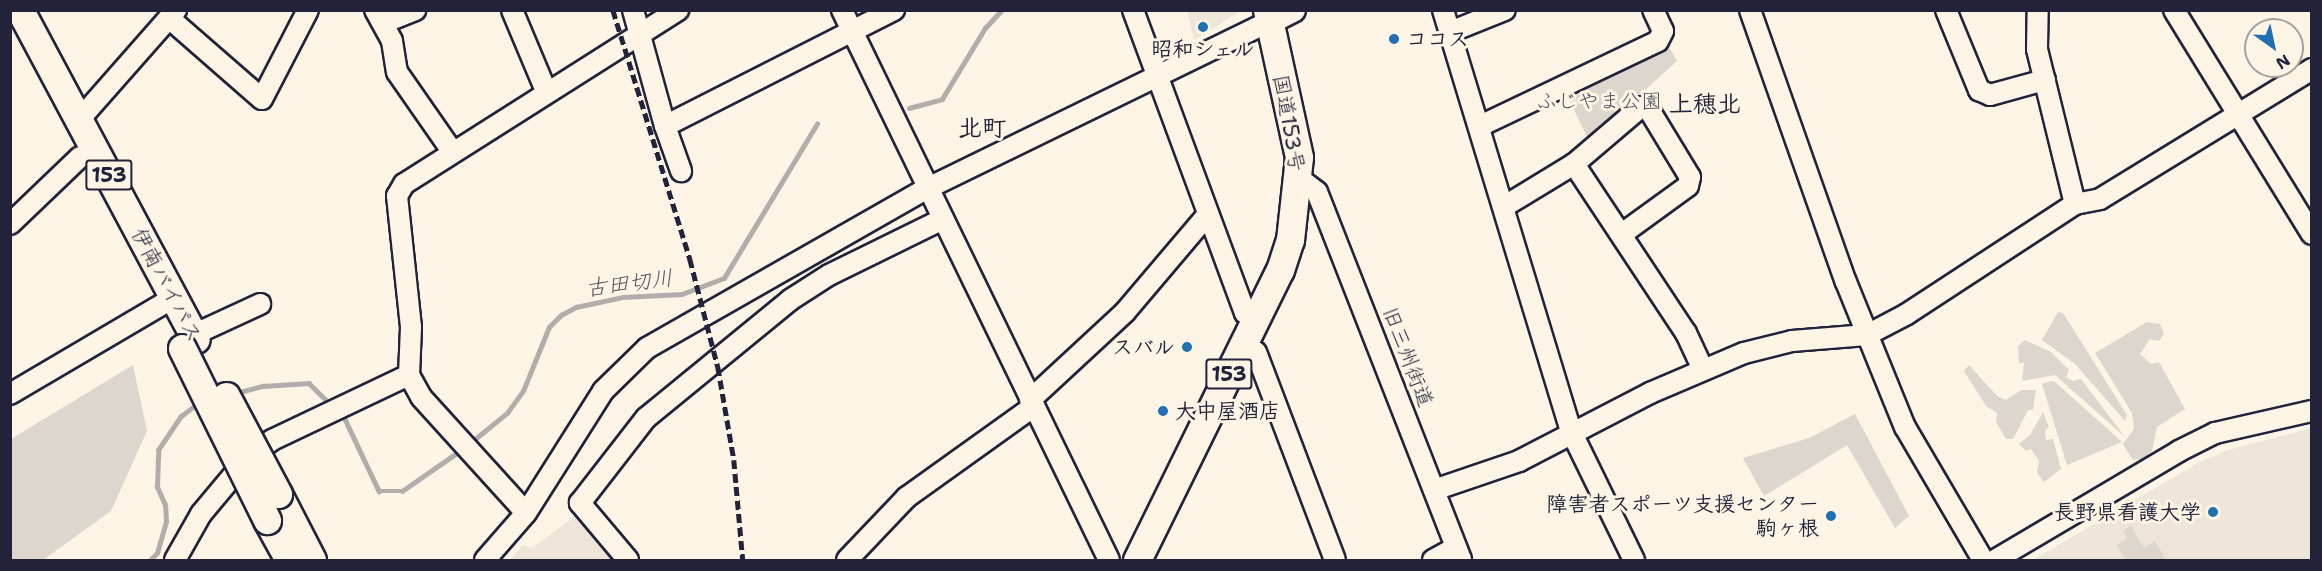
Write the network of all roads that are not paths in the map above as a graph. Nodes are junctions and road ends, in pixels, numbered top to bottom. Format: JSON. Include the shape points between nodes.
{"nodes":[{"id":1,"x":20,"y":10,"type":"edge"},
{"id":2,"x":308,"y":10,"type":"edge"},
{"id":3,"x":415,"y":10,"type":"edge"},
{"id":4,"x":512,"y":10,"type":"edge"},
{"id":5,"x":633,"y":10,"type":"edge"},
{"id":6,"x":678,"y":10,"type":"edge"},
{"id":7,"x":842,"y":10,"type":"edge"},
{"id":8,"x":894,"y":10,"type":"edge"},
{"id":9,"x":1134,"y":10,"type":"edge"},
{"id":10,"x":1443,"y":10,"type":"edge"},
{"id":11,"x":1505,"y":10,"type":"edge"},
{"id":12,"x":1653,"y":10,"type":"edge"},
{"id":13,"x":1750,"y":10,"type":"edge"},
{"id":14,"x":1946,"y":10,"type":"edge"},
{"id":15,"x":2038,"y":10,"type":"edge"},
{"id":16,"x":2174,"y":10,"type":"edge"},
{"id":17,"x":172,"y":14,"type":"edge"},
{"id":18,"x":1277,"y":14,"type":"edge"},
{"id":19,"x":379,"y":17,"type":"edge"},
{"id":20,"x":10,"y":32,"type":"edge"},
{"id":21,"x":853,"y":32,"type":"junction"},
{"id":22,"x":1450,"y":32,"type":"junction"},
{"id":23,"x":640,"y":34,"type":"junction"},
{"id":24,"x":2312,"y":69,"type":"edge"},
{"id":25,"x":1156,"y":78,"type":"junction"},
{"id":26,"x":2045,"y":80,"type":"junction"},
{"id":27,"x":546,"y":91,"type":"junction"},
{"id":28,"x":2240,"y":115,"type":"junction"},
{"id":29,"x":79,"y":120,"type":"junction"},
{"id":30,"x":665,"y":126,"type":"junction"},
{"id":31,"x":1480,"y":126,"type":"junction"},
{"id":32,"x":452,"y":151,"type":"junction"},
{"id":33,"x":80,"y":157,"type":"junction"},
{"id":34,"x":1574,"y":164,"type":"junction"},
{"id":35,"x":681,"y":171,"type":"dead end"},
{"id":36,"x":1300,"y":180,"type":"junction"},
{"id":37,"x":928,"y":188,"type":"junction"},
{"id":38,"x":2075,"y":204,"type":"junction"},
{"id":39,"x":1505,"y":206,"type":"junction"},
{"id":40,"x":1208,"y":214,"type":"junction"},
{"id":41,"x":943,"y":219,"type":"junction"},
{"id":42,"x":10,"y":224,"type":"edge"},
{"id":43,"x":1622,"y":234,"type":"junction"},
{"id":44,"x":2312,"y":234,"type":"edge"},
{"id":45,"x":168,"y":302,"type":"junction"},
{"id":46,"x":260,"y":304,"type":"dead end"},
{"id":47,"x":1256,"y":319,"type":"junction"},
{"id":48,"x":1867,"y":335,"type":"junction"},
{"id":49,"x":190,"y":341,"type":"junction"},
{"id":50,"x":1244,"y":346,"type":"junction"},
{"id":51,"x":1703,"y":369,"type":"junction"},
{"id":52,"x":408,"y":375,"type":"junction"},
{"id":53,"x":10,"y":394,"type":"edge"},
{"id":54,"x":1032,"y":403,"type":"junction"},
{"id":55,"x":2312,"y":411,"type":"edge"},
{"id":56,"x":1571,"y":431,"type":"junction"},
{"id":57,"x":1434,"y":490,"type":"junction"},
{"id":58,"x":526,"y":513,"type":"junction"},
{"id":59,"x":1458,"y":554,"type":"edge"},
{"id":60,"x":175,"y":561,"type":"edge"},
{"id":61,"x":289,"y":561,"type":"edge"},
{"id":62,"x":312,"y":561,"type":"edge"},
{"id":63,"x":484,"y":561,"type":"edge"},
{"id":64,"x":628,"y":561,"type":"edge"},
{"id":65,"x":847,"y":561,"type":"edge"},
{"id":66,"x":1109,"y":561,"type":"edge"},
{"id":67,"x":1137,"y":561,"type":"edge"},
{"id":68,"x":1335,"y":561,"type":"edge"},
{"id":69,"x":1433,"y":561,"type":"edge"},
{"id":70,"x":1634,"y":561,"type":"edge"},
{"id":71,"x":1983,"y":561,"type":"edge"},
{"id":72,"x":1995,"y":561,"type":"edge"}],
"edges":[{"from":1,"to":29,"type":"highway","name":"伊南バイパス","number":"153"},
{"from":2,"to":17,"type":"street","via":[[262,99]]},
{"from":3,"to":19,"type":"street"},
{"from":4,"to":27,"type":"street"},
{"from":5,"to":23,"type":"street"},
{"from":6,"to":23,"type":"street"},
{"from":7,"to":21,"type":"street"},
{"from":8,"to":21,"type":"street"},
{"from":9,"to":25,"type":"street"},
{"from":10,"to":22,"type":"street"},
{"from":11,"to":22,"type":"street"},
{"from":12,"to":31,"type":"street","via":[[1664,31],[1658,41]]},
{"from":13,"to":48,"type":"street"},
{"from":14,"to":26,"type":"street","via":[[1979,90],[1990,95]]},
{"from":15,"to":26,"type":"street","via":[[2037,49]]},
{"from":16,"to":28,"type":"street"},
{"from":17,"to":29,"type":"street"},
{"from":18,"to":25,"type":"street"},
{"from":18,"to":36,"type":"highway","name":"国道153号","number":"153"},
{"from":19,"to":32,"type":"street","via":[[392,41],[397,72]]},
{"from":20,"to":33,"type":"highway","name":"伊南バイパス","number":"153"},
{"from":21,"to":30,"type":"street"},
{"from":21,"to":37,"type":"street"},
{"from":22,"to":31,"type":"street"},
{"from":23,"to":27,"type":"street"},
{"from":23,"to":30,"type":"street"},
{"from":24,"to":28,"type":"street"},
{"from":25,"to":37,"type":"street"},
{"from":25,"to":40,"type":"street"},
{"from":26,"to":38,"type":"street"},
{"from":27,"to":32,"type":"street"},
{"from":28,"to":38,"type":"street","via":[[2100,200]]},
{"from":28,"to":44,"type":"street"},
{"from":29,"to":45,"type":"highway","name":"伊南バイパス","number":"153"},
{"from":30,"to":35,"type":"street"},
{"from":31,"to":39,"type":"street"},
{"from":32,"to":52,"type":"street","via":[[404,184],[397,196],[411,327]]},
{"from":33,"to":42,"type":"street"},
{"from":33,"to":45,"type":"highway","name":"伊南バイパス","number":"153"},
{"from":34,"to":39,"type":"street"},
{"from":34,"to":43,"type":"street"},
{"from":34,"to":43,"type":"street","via":[[1641,107],[1648,108],[1690,177],[1688,186]]},
{"from":36,"to":47,"type":"highway","name":"国道153号","number":"153","via":[[1290,240]]},
{"from":36,"to":57,"type":"street","name":"旧三州街道","via":[[1317,192]]},
{"from":37,"to":41,"type":"street"},
{"from":37,"to":58,"type":"street","via":[[647,348],[603,391]]},
{"from":38,"to":48,"type":"street","via":[[1907,314]]},
{"from":39,"to":56,"type":"street"},
{"from":40,"to":47,"type":"street","via":[[1245,313]]},
{"from":40,"to":54,"type":"street","via":[[1125,312]]},
{"from":41,"to":54,"type":"street"},
{"from":41,"to":64,"type":"street","via":[[829,275],[790,300],[646,418],[580,503]]},
{"from":43,"to":51,"type":"street","via":[[1686,333]]},
{"from":45,"to":49,"type":"highway","name":"伊南バイパス","number":"153"},
{"from":45,"to":53,"type":"street"},
{"from":46,"to":49,"type":"street"},
{"from":47,"to":50,"type":"highway","name":"国道153号","number":"153"},
{"from":48,"to":51,"type":"street","via":[[1792,340]]},
{"from":48,"to":71,"type":"street","via":[[1905,427]]},
{"from":49,"to":61,"type":"highway","name":"伊南バイパス","number":"153","bridge":true,"via":[[267,520]]},
{"from":49,"to":62,"type":"highway","name":"伊南バイパス","number":"153","bridge":true},
{"from":50,"to":67,"type":"highway","name":"国道153号","number":"153"},
{"from":50,"to":68,"type":"street","via":[[1256,352]]},
{"from":51,"to":56,"type":"street"},
{"from":52,"to":58,"type":"street","via":[[421,397]]},
{"from":52,"to":60,"type":"street","via":[[272,440],[247,459],[201,514]]},
{"from":54,"to":65,"type":"street","via":[[907,497]]},
{"from":54,"to":66,"type":"street"},
{"from":55,"to":72,"type":"street","via":[[2215,433],[2178,451]]},
{"from":56,"to":57,"type":"street","via":[[1519,461]]},
{"from":56,"to":70,"type":"street"},
{"from":57,"to":59,"type":"street","name":"旧三州街道"},
{"from":58,"to":63,"type":"street"},
{"from":59,"to":69,"type":"street"}]}
